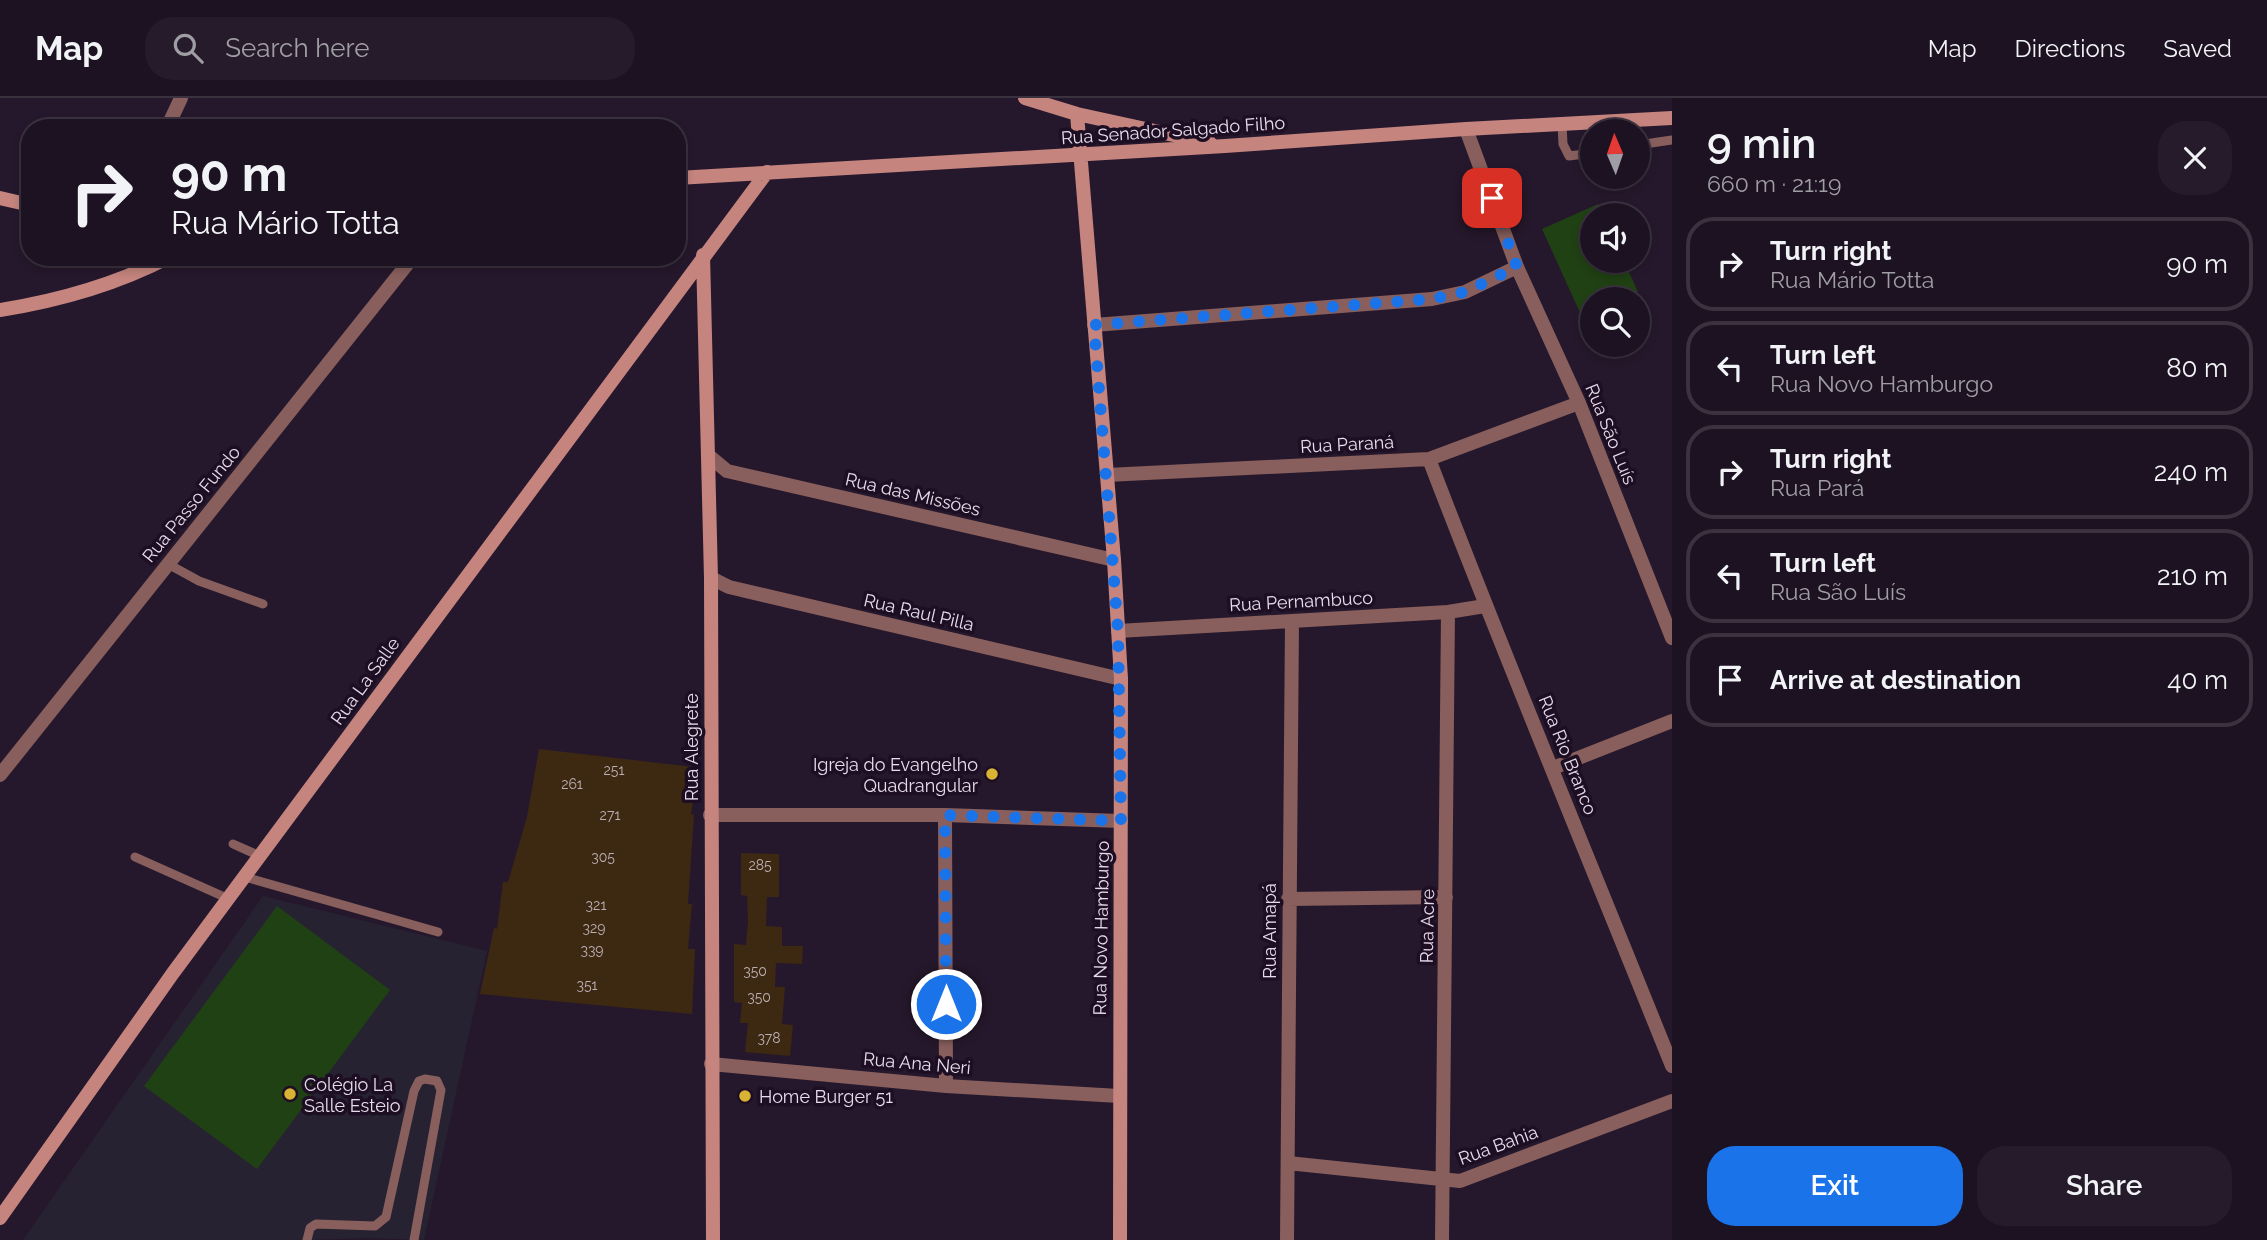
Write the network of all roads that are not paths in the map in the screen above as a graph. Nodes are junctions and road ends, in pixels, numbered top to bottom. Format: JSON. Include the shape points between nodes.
{"nodes":[{"id":1,"x":181,"y":98,"type":"edge"},
{"id":2,"x":1025,"y":98,"type":"edge"},
{"id":3,"x":1077,"y":114,"type":"junction"},
{"id":4,"x":1672,"y":118,"type":"edge"},
{"id":5,"x":171,"y":119,"type":"edge"},
{"id":6,"x":1562,"y":124,"type":"junction"},
{"id":7,"x":1466,"y":129,"type":"junction"},
{"id":8,"x":1672,"y":140,"type":"edge"},
{"id":9,"x":1650,"y":143,"type":"edge"},
{"id":10,"x":1225,"y":146,"type":"junction"},
{"id":11,"x":1081,"y":155,"type":"junction"},
{"id":12,"x":1580,"y":155,"type":"edge"},
{"id":13,"x":767,"y":172,"type":"junction"},
{"id":14,"x":686,"y":177,"type":"edge"},
{"id":15,"x":0,"y":198,"type":"edge"},
{"id":16,"x":21,"y":203,"type":"edge"},
{"id":17,"x":703,"y":255,"type":"junction"},
{"id":18,"x":147,"y":266,"type":"edge"},
{"id":19,"x":152,"y":266,"type":"edge"},
{"id":20,"x":406,"y":266,"type":"edge"},
{"id":21,"x":1517,"y":267,"type":"junction"},
{"id":22,"x":144,"y":270,"type":"junction"},
{"id":23,"x":0,"y":310,"type":"edge"},
{"id":24,"x":1094,"y":325,"type":"junction"},
{"id":25,"x":1578,"y":403,"type":"junction"},
{"id":26,"x":709,"y":456,"type":"junction"},
{"id":27,"x":1429,"y":459,"type":"junction"},
{"id":28,"x":1107,"y":475,"type":"junction"},
{"id":29,"x":1114,"y":560,"type":"junction"},
{"id":30,"x":168,"y":564,"type":"junction"},
{"id":31,"x":711,"y":578,"type":"junction"},
{"id":32,"x":262,"y":604,"type":"dead end"},
{"id":33,"x":1485,"y":606,"type":"junction"},
{"id":34,"x":1448,"y":612,"type":"junction"},
{"id":35,"x":1292,"y":621,"type":"junction"},
{"id":36,"x":1118,"y":631,"type":"junction"},
{"id":37,"x":1672,"y":638,"type":"edge"},
{"id":38,"x":1121,"y":679,"type":"junction"},
{"id":39,"x":1672,"y":721,"type":"edge"},
{"id":40,"x":1553,"y":768,"type":"junction"},
{"id":41,"x":0,"y":775,"type":"edge"},
{"id":42,"x":710,"y":815,"type":"junction"},
{"id":43,"x":945,"y":815,"type":"junction"},
{"id":44,"x":1121,"y":821,"type":"junction"},
{"id":45,"x":233,"y":844,"type":"dead end"},
{"id":46,"x":260,"y":856,"type":"junction"},
{"id":47,"x":135,"y":857,"type":"dead end"},
{"id":48,"x":245,"y":877,"type":"junction"},
{"id":49,"x":1446,"y":897,"type":"junction"},
{"id":50,"x":229,"y":899,"type":"junction"},
{"id":51,"x":1288,"y":899,"type":"junction"},
{"id":52,"x":438,"y":932,"type":"dead end"},
{"id":53,"x":711,"y":1064,"type":"junction"},
{"id":54,"x":1672,"y":1066,"type":"edge"},
{"id":55,"x":946,"y":1086,"type":"junction"},
{"id":56,"x":1119,"y":1096,"type":"junction"},
{"id":57,"x":1672,"y":1101,"type":"edge"},
{"id":58,"x":1288,"y":1163,"type":"junction"},
{"id":59,"x":1443,"y":1178,"type":"junction"},
{"id":60,"x":0,"y":1217,"type":"edge"},
{"id":61,"x":307,"y":1240,"type":"edge"},
{"id":62,"x":414,"y":1240,"type":"edge"},
{"id":63,"x":713,"y":1240,"type":"edge"},
{"id":64,"x":1120,"y":1240,"type":"edge"},
{"id":65,"x":1287,"y":1240,"type":"edge"},
{"id":66,"x":1442,"y":1240,"type":"edge"}],
"edges":[{"from":1,"to":5,"type":"street"},
{"from":2,"to":3,"type":"street"},
{"from":3,"to":10,"type":"street"},
{"from":3,"to":11,"type":"street","name":"Rua Novo Hamburgo"},
{"from":4,"to":6,"type":"street","name":"Rua Senador Salgado Filho"},
{"from":6,"to":7,"type":"street","name":"Rua Senador Salgado Filho"},
{"from":6,"to":12,"type":"lane","via":[[1569,156]]},
{"from":7,"to":10,"type":"street","name":"Rua Senador Salgado Filho"},
{"from":7,"to":21,"type":"street","name":"Rua São Luís"},
{"from":8,"to":9,"type":"lane"},
{"from":10,"to":11,"type":"street","name":"Rua Senador Salgado Filho"},
{"from":11,"to":13,"type":"street","name":"Rua Senador Salgado Filho"},
{"from":11,"to":24,"type":"street","name":"Rua Novo Hamburgo"},
{"from":13,"to":14,"type":"street","name":"Rua Senador Salgado Filho"},
{"from":13,"to":17,"type":"street","name":"Rua La Salle"},
{"from":15,"to":16,"type":"street"},
{"from":17,"to":26,"type":"street","name":"Rua Alegrete"},
{"from":17,"to":46,"type":"street","name":"Rua La Salle"},
{"from":18,"to":22,"type":"street"},
{"from":19,"to":22,"type":"street"},
{"from":20,"to":30,"type":"street","name":"Rua Passo Fundo"},
{"from":21,"to":24,"type":"street","via":[[1465,292],[1432,299]]},
{"from":21,"to":25,"type":"street","name":"Rua São Luís"},
{"from":22,"to":23,"type":"street","via":[[71,295]]},
{"from":24,"to":28,"type":"street","name":"Rua Novo Hamburgo"},
{"from":25,"to":27,"type":"street","name":"Rua Paraná"},
{"from":25,"to":37,"type":"street","name":"Rua São Luís"},
{"from":26,"to":29,"type":"street","name":"Rua das Missões","via":[[727,471]]},
{"from":26,"to":31,"type":"street","name":"Rua Alegrete"},
{"from":27,"to":28,"type":"street","name":"Rua Paraná"},
{"from":27,"to":33,"type":"street","name":"Rua Rio Branco"},
{"from":28,"to":29,"type":"street","name":"Rua Novo Hamburgo"},
{"from":29,"to":36,"type":"street","name":"Rua Novo Hamburgo"},
{"from":30,"to":32,"type":"lane"},
{"from":30,"to":41,"type":"street","name":"Rua Passo Fundo"},
{"from":31,"to":38,"type":"street","name":"Rua Raul Pilla","via":[[729,587]]},
{"from":31,"to":42,"type":"street","name":"Rua Alegrete"},
{"from":33,"to":34,"type":"street","name":"Rua Pernambuco"},
{"from":33,"to":40,"type":"street","name":"Rua Rio Branco"},
{"from":34,"to":35,"type":"street","name":"Rua Pernambuco"},
{"from":34,"to":49,"type":"street","name":"Rua Acre"},
{"from":35,"to":36,"type":"street","name":"Rua Pernambuco"},
{"from":35,"to":51,"type":"street","name":"Rua Amapá"},
{"from":36,"to":38,"type":"street","name":"Rua Novo Hamburgo"},
{"from":38,"to":44,"type":"street","name":"Rua Novo Hamburgo"},
{"from":39,"to":40,"type":"street"},
{"from":40,"to":54,"type":"street","name":"Rua Rio Branco"},
{"from":42,"to":43,"type":"street"},
{"from":42,"to":53,"type":"street","name":"Rua Alegrete"},
{"from":43,"to":44,"type":"street"},
{"from":43,"to":55,"type":"street"},
{"from":44,"to":56,"type":"street","name":"Rua Novo Hamburgo"},
{"from":45,"to":46,"type":"lane"},
{"from":46,"to":48,"type":"street","name":"Rua La Salle"},
{"from":47,"to":50,"type":"lane"},
{"from":48,"to":50,"type":"street","name":"Rua La Salle"},
{"from":48,"to":52,"type":"lane"},
{"from":49,"to":51,"type":"street"},
{"from":49,"to":59,"type":"street","name":"Rua Acre"},
{"from":50,"to":60,"type":"street","name":"Rua La Salle"},
{"from":51,"to":58,"type":"street","name":"Rua Amapá"},
{"from":53,"to":55,"type":"street","name":"Rua Ana Neri"},
{"from":53,"to":63,"type":"street","name":"Rua Alegrete"},
{"from":55,"to":56,"type":"street","name":"Rua Ana Neri"},
{"from":56,"to":64,"type":"street","name":"Rua Novo Hamburgo"},
{"from":57,"to":59,"type":"street","name":"Rua Bahia","via":[[1460,1181]]},
{"from":58,"to":59,"type":"street","name":"Rua Bahia"},
{"from":58,"to":65,"type":"street","name":"Rua Amapá"},
{"from":59,"to":66,"type":"street","name":"Rua Acre"},
{"from":61,"to":62,"type":"lane","via":[[316,1223],[375,1226],[386,1217],[414,1091],[425,1079],[437,1081],[441,1090]]}]}
